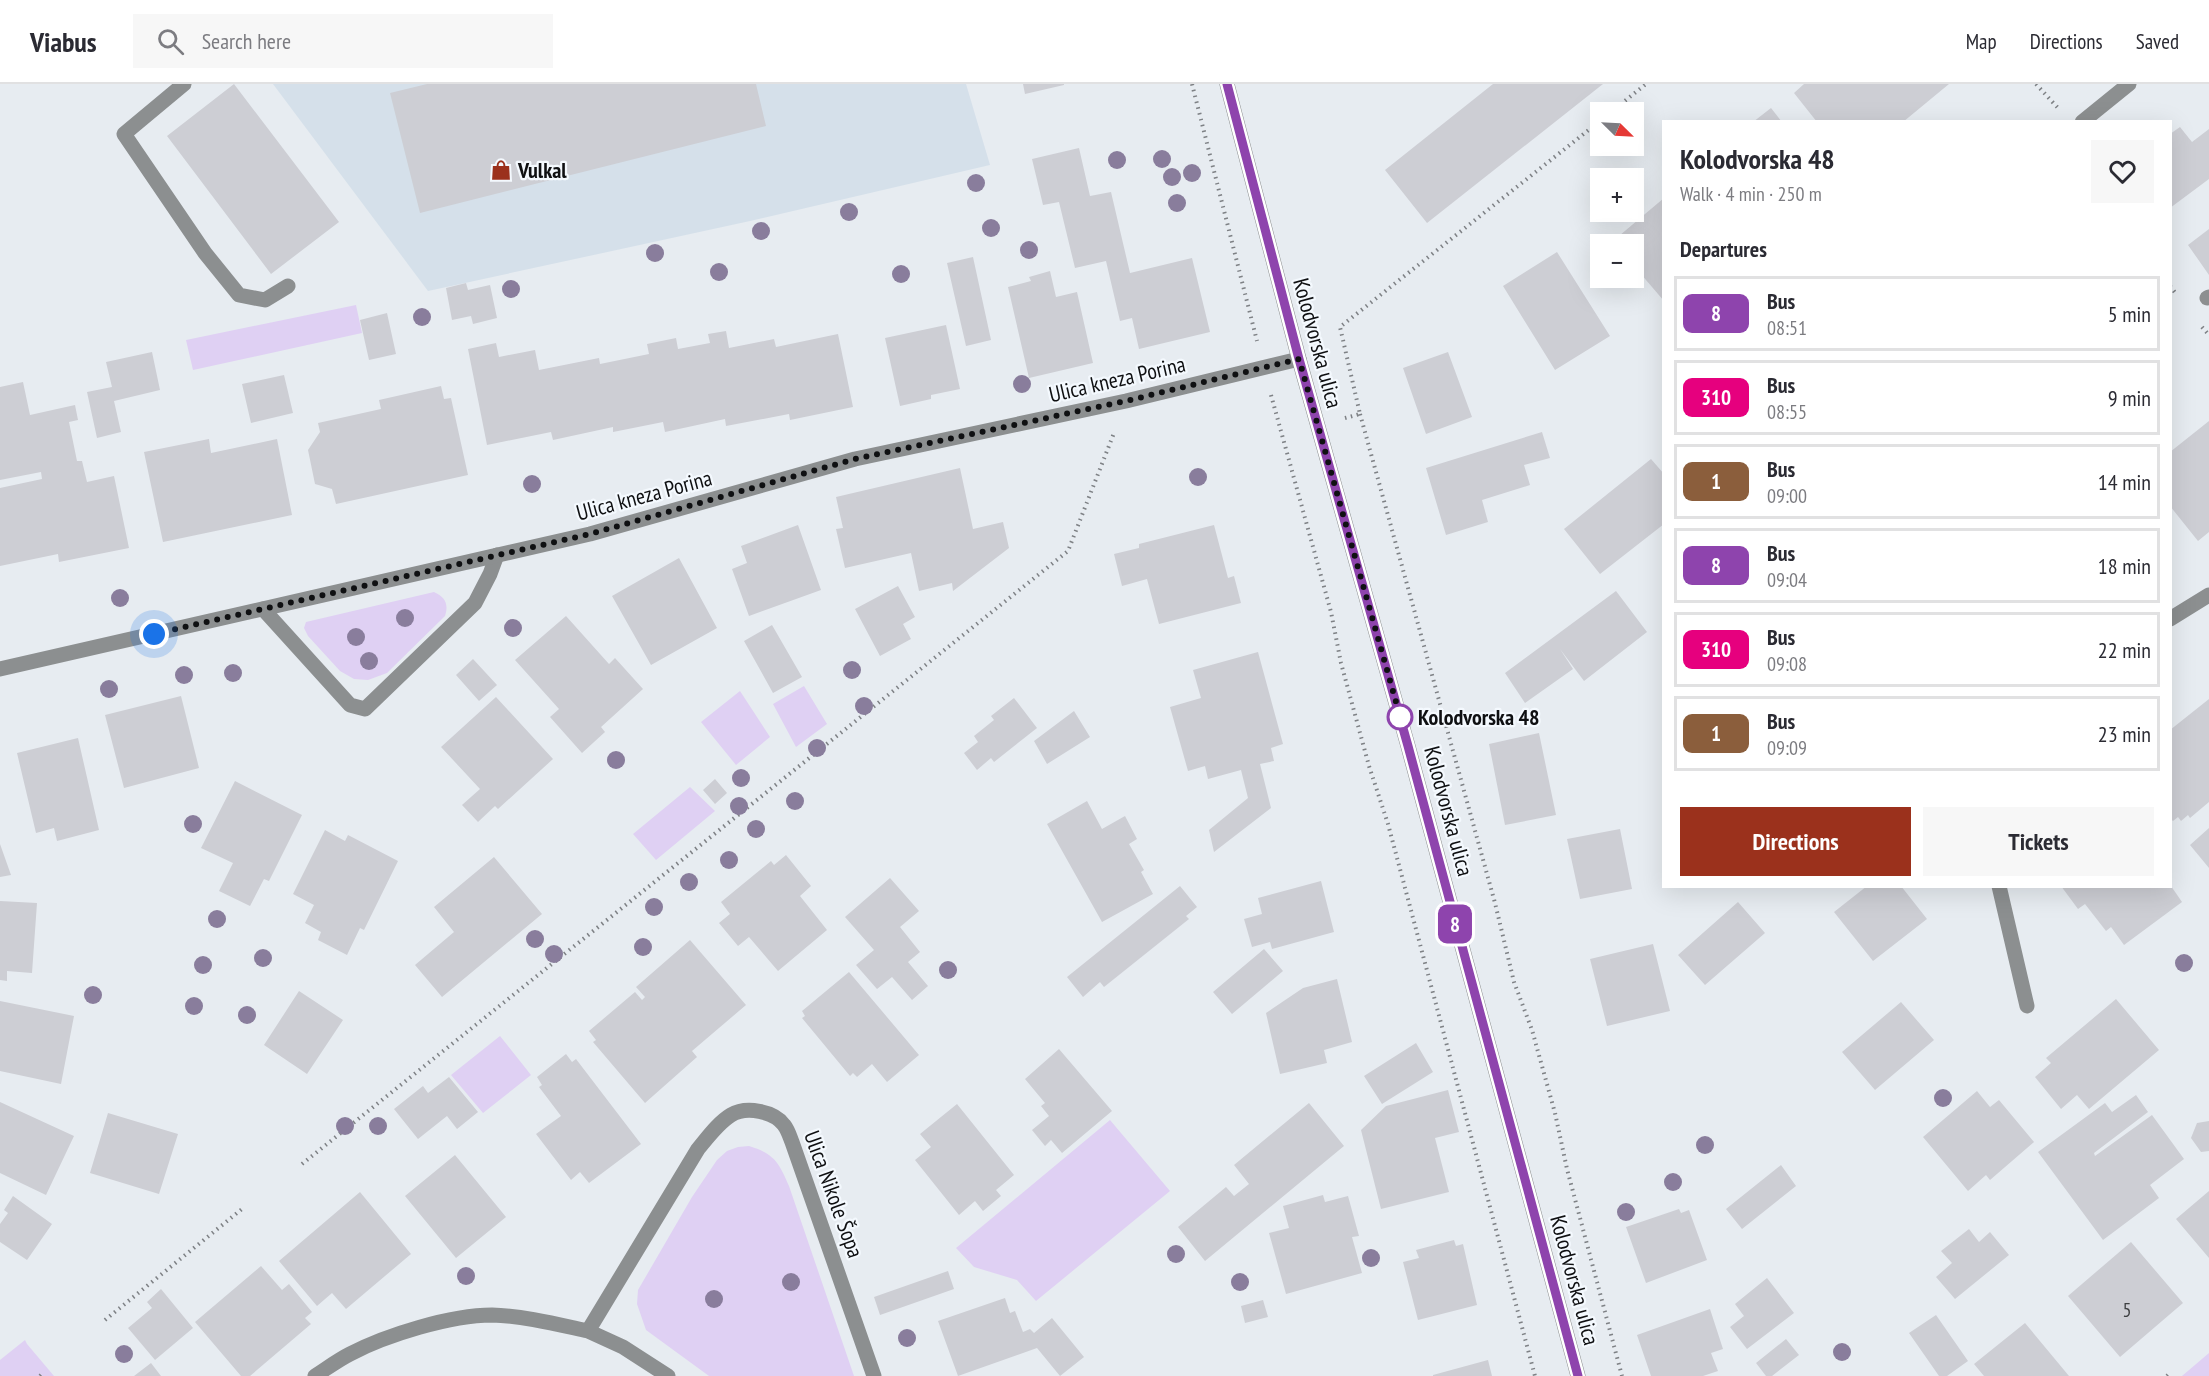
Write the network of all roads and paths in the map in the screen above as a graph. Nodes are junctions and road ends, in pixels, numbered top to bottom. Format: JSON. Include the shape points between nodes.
{"nodes":[{"id":1,"x":184,"y":84,"type":"edge"},
{"id":2,"x":1192,"y":84,"type":"edge"},
{"id":3,"x":1227,"y":84,"type":"edge"},
{"id":4,"x":1646,"y":84,"type":"edge"},
{"id":5,"x":2036,"y":84,"type":"edge"},
{"id":6,"x":2129,"y":84,"type":"edge"},
{"id":7,"x":1624,"y":102,"type":"edge"},
{"id":8,"x":2061,"y":112,"type":"dead end"},
{"id":9,"x":2084,"y":120,"type":"edge"},
{"id":10,"x":1590,"y":129,"type":"edge"},
{"id":11,"x":288,"y":286,"type":"dead end"},
{"id":12,"x":1340,"y":327,"type":"dead end"},
{"id":13,"x":1299,"y":359,"type":"junction"},
{"id":14,"x":1264,"y":368,"type":"junction"},
{"id":15,"x":1126,"y":401,"type":"junction"},
{"id":16,"x":1360,"y":414,"type":"dead end"},
{"id":17,"x":496,"y":555,"type":"junction"},
{"id":18,"x":2209,"y":595,"type":"edge"},
{"id":19,"x":263,"y":609,"type":"junction"},
{"id":20,"x":2172,"y":618,"type":"edge"},
{"id":21,"x":0,"y":669,"type":"edge"},
{"id":22,"x":1999,"y":888,"type":"edge"},
{"id":23,"x":2027,"y":1006,"type":"dead end"},
{"id":24,"x":302,"y":1164,"type":"dead end"},
{"id":25,"x":242,"y":1209,"type":"dead end"},
{"id":26,"x":105,"y":1320,"type":"dead end"},
{"id":27,"x":588,"y":1331,"type":"junction"},
{"id":28,"x":44,"y":1372,"type":"dead end"},
{"id":29,"x":40,"y":1376,"type":"edge"},
{"id":30,"x":315,"y":1376,"type":"edge"},
{"id":31,"x":668,"y":1376,"type":"edge"},
{"id":32,"x":874,"y":1376,"type":"edge"},
{"id":33,"x":1535,"y":1376,"type":"edge"},
{"id":34,"x":1578,"y":1376,"type":"edge"},
{"id":35,"x":1622,"y":1376,"type":"edge"}],
"edges":[{"from":1,"to":11,"type":"street","via":[[124,134],[205,253],[239,295],[265,300]]},
{"from":2,"to":14,"type":"path"},
{"from":3,"to":13,"type":"street","name":"Kolodvorska ulica"},
{"from":4,"to":7,"type":"path"},
{"from":5,"to":8,"type":"path"},
{"from":6,"to":9,"type":"street"},
{"from":10,"to":12,"type":"path"},
{"from":13,"to":14,"type":"street","name":"Ulica kneza Porina"},
{"from":13,"to":34,"type":"street","name":"Kolodvorska ulica"},
{"from":14,"to":15,"type":"street","name":"Ulica kneza Porina"},
{"from":14,"to":33,"type":"path"},
{"from":15,"to":17,"type":"street","name":"Ulica kneza Porina","via":[[855,459],[590,534]]},
{"from":15,"to":24,"type":"path","via":[[1068,551]]},
{"from":16,"to":35,"type":"path","via":[[1514,982],[1533,1030]]},
{"from":17,"to":19,"type":"street","name":"Ulica kneza Porina"},
{"from":17,"to":19,"type":"street","via":[[475,603],[365,709],[350,705]]},
{"from":18,"to":20,"type":"street"},
{"from":19,"to":21,"type":"street","name":"Ulica kneza Porina"},
{"from":22,"to":23,"type":"street"},
{"from":25,"to":26,"type":"path"},
{"from":27,"to":30,"type":"street","via":[[537,1319],[490,1315],[450,1321],[391,1336],[349,1354]]},
{"from":27,"to":31,"type":"street","via":[[623,1347]]},
{"from":27,"to":32,"type":"street","name":"Ulica Nikole Šopa","via":[[698,1149],[731,1115],[743,1110],[759,1111],[784,1124],[792,1142]]},
{"from":28,"to":29,"type":"path"}]}
